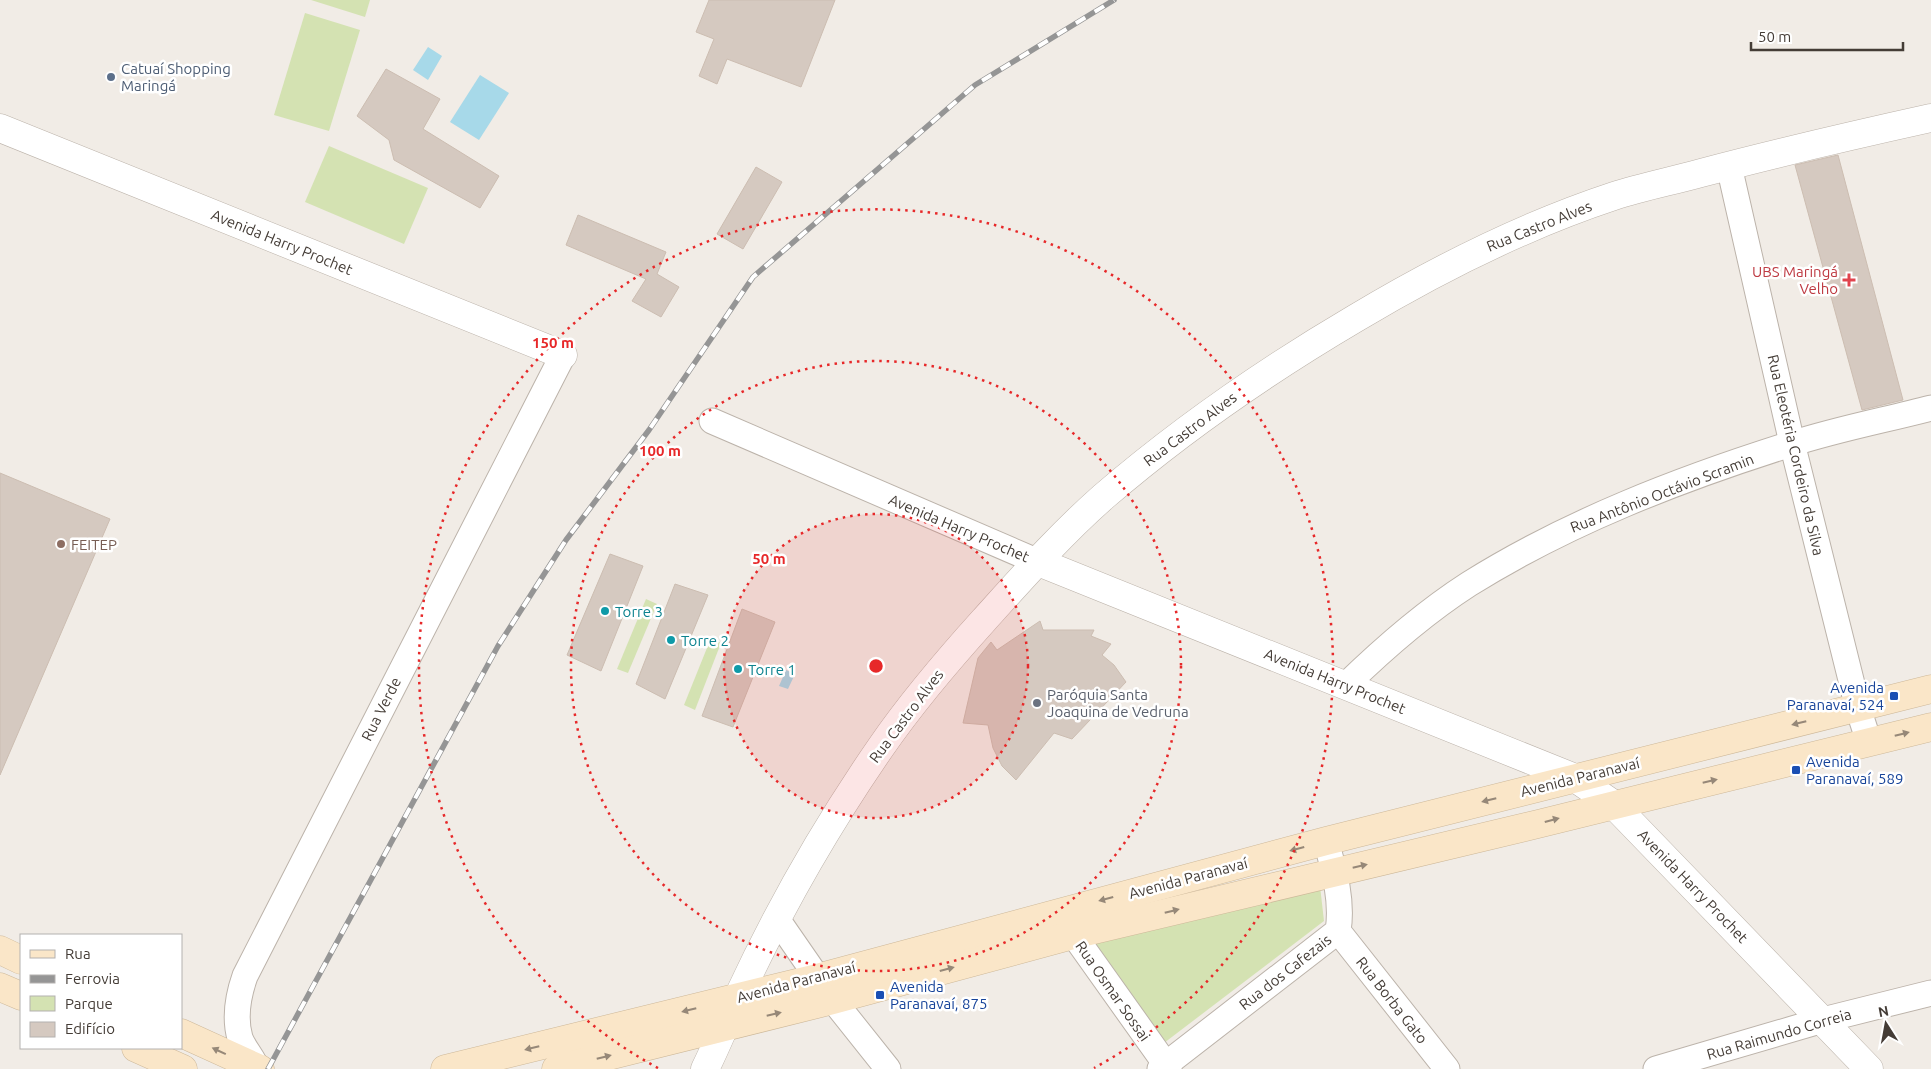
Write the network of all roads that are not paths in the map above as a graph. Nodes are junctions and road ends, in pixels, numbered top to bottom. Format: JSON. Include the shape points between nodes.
{"nodes":[{"id":1,"x":1931,"y":118,"type":"edge"},
{"id":2,"x":0,"y":128,"type":"edge"},
{"id":3,"x":1729,"y":166,"type":"junction"},
{"id":4,"x":563,"y":355,"type":"joint"},
{"id":5,"x":1931,"y":408,"type":"edge"},
{"id":6,"x":712,"y":422,"type":"dead end"},
{"id":7,"x":1792,"y":443,"type":"junction"},
{"id":8,"x":1036,"y":561,"type":"junction"},
{"id":9,"x":1346,"y":685,"type":"junction"},
{"id":10,"x":1931,"y":689,"type":"edge"},
{"id":11,"x":1858,"y":708,"type":"junction"},
{"id":12,"x":1931,"y":727,"type":"edge"},
{"id":13,"x":1869,"y":742,"type":"junction"},
{"id":14,"x":1575,"y":778,"type":"junction"},
{"id":15,"x":1613,"y":804,"type":"junction"},
{"id":16,"x":1326,"y":841,"type":"junction"},
{"id":17,"x":1334,"y":872,"type":"junction"},
{"id":18,"x":1057,"y":912,"type":"junction"},
{"id":19,"x":777,"y":918,"type":"junction"},
{"id":20,"x":1338,"y":930,"type":"junction"},
{"id":21,"x":1073,"y":935,"type":"junction"},
{"id":22,"x":0,"y":950,"type":"edge"},
{"id":23,"x":20,"y":960,"type":"edge"},
{"id":24,"x":817,"y":978,"type":"junction"},
{"id":25,"x":0,"y":987,"type":"edge"},
{"id":26,"x":1931,"y":993,"type":"edge"},
{"id":27,"x":20,"y":996,"type":"edge"},
{"id":28,"x":737,"y":998,"type":"junction"},
{"id":29,"x":833,"y":1000,"type":"junction"},
{"id":30,"x":1823,"y":1020,"type":"junction"},
{"id":31,"x":726,"y":1026,"type":"junction"},
{"id":32,"x":182,"y":1033,"type":"edge"},
{"id":33,"x":138,"y":1049,"type":"edge"},
{"id":34,"x":180,"y":1068,"type":"edge"},
{"id":35,"x":1165,"y":1068,"type":"edge"},
{"id":36,"x":258,"y":1069,"type":"edge"},
{"id":37,"x":445,"y":1069,"type":"edge"},
{"id":38,"x":556,"y":1069,"type":"edge"},
{"id":39,"x":705,"y":1069,"type":"edge"},
{"id":40,"x":888,"y":1069,"type":"edge"},
{"id":41,"x":1447,"y":1069,"type":"edge"},
{"id":42,"x":1656,"y":1069,"type":"edge"},
{"id":43,"x":1869,"y":1069,"type":"edge"}],
"edges":[{"from":1,"to":3,"type":"street","name":"Rua Castro Alves"},
{"from":2,"to":4,"type":"street","name":"Avenida Harry Prochet"},
{"from":3,"to":7,"type":"street","name":"Rua Eleotéria Cordeiro da Silva"},
{"from":3,"to":8,"type":"street","name":"Rua Castro Alves","via":[[1614,196],[1502,239],[1409,286],[1231,396],[1162,448]]},
{"from":4,"to":36,"type":"street","name":"Rua Verde","via":[[245,976],[237,1012],[240,1038]]},
{"from":5,"to":7,"type":"street","name":"Rua Antônio Octávio Scramin"},
{"from":6,"to":8,"type":"street","name":"Avenida Harry Prochet"},
{"from":7,"to":9,"type":"street","name":"Rua Antônio Octávio Scramin","via":[[1676,484],[1564,531],[1468,585],[1391,641]]},
{"from":7,"to":11,"type":"street","name":"Rua Eleotéria Cordeiro da Silva"},
{"from":8,"to":9,"type":"street","name":"Avenida Harry Prochet"},
{"from":8,"to":19,"type":"street","name":"Rua Castro Alves","via":[[914,702],[834,819]]},
{"from":9,"to":14,"type":"street","name":"Avenida Harry Prochet"},
{"from":10,"to":11,"type":"main road","name":"Avenida Paranavaí"},
{"from":11,"to":13,"type":"street","name":"Rua Eleotéria Cordeiro da Silva"},
{"from":11,"to":14,"type":"main road","name":"Avenida Paranavaí","one_way":true},
{"from":13,"to":12,"type":"main road","name":"Avenida Paranavaí","one_way":true},
{"from":15,"to":13,"type":"main road","name":"Avenida Paranavaí","one_way":true},
{"from":14,"to":15,"type":"street","name":"Avenida Harry Prochet"},
{"from":14,"to":16,"type":"main road","name":"Avenida Paranavaí","one_way":true},
{"from":17,"to":15,"type":"main road","name":"Avenida Paranavaí","one_way":true},
{"from":15,"to":30,"type":"street","name":"Avenida Harry Prochet"},
{"from":16,"to":17,"type":"street","name":"Rua dos Cafezais"},
{"from":16,"to":18,"type":"main road","name":"Avenida Paranavaí","one_way":true},
{"from":17,"to":20,"type":"street","name":"Rua dos Cafezais","via":[[1340,917]]},
{"from":21,"to":17,"type":"main road","name":"Avenida Paranavaí","one_way":true},
{"from":18,"to":21,"type":"street","name":"Rua Osmar Sossai"},
{"from":18,"to":24,"type":"main road","name":"Avenida Paranavaí"},
{"from":19,"to":24,"type":"street"},
{"from":19,"to":28,"type":"street","name":"Rua Castro Alves"},
{"from":20,"to":35,"type":"street","name":"Rua dos Cafezais"},
{"from":20,"to":41,"type":"street","name":"Rua Borba Gato"},
{"from":29,"to":21,"type":"main road","name":"Avenida Paranavaí","one_way":true},
{"from":21,"to":35,"type":"street","name":"Rua Osmar Sossai"},
{"from":22,"to":23,"type":"main road"},
{"from":24,"to":28,"type":"main road","name":"Avenida Paranavaí"},
{"from":24,"to":29,"type":"street"},
{"from":25,"to":27,"type":"main road"},
{"from":26,"to":30,"type":"street","name":"Rua Raimundo Correia"},
{"from":28,"to":31,"type":"street","name":"Rua Castro Alves"},
{"from":28,"to":37,"type":"main road","name":"Avenida Paranavaí","one_way":true},
{"from":31,"to":29,"type":"main road","name":"Avenida Paranavaí","one_way":true},
{"from":29,"to":40,"type":"street"},
{"from":30,"to":42,"type":"street","name":"Rua Raimundo Correia"},
{"from":30,"to":43,"type":"street","name":"Avenida Harry Prochet"},
{"from":38,"to":31,"type":"main road","name":"Avenida Paranavaí","one_way":true},
{"from":31,"to":39,"type":"street","name":"Rua Castro Alves"},
{"from":36,"to":32,"type":"main road","one_way":true},
{"from":33,"to":34,"type":"main road"}]}
